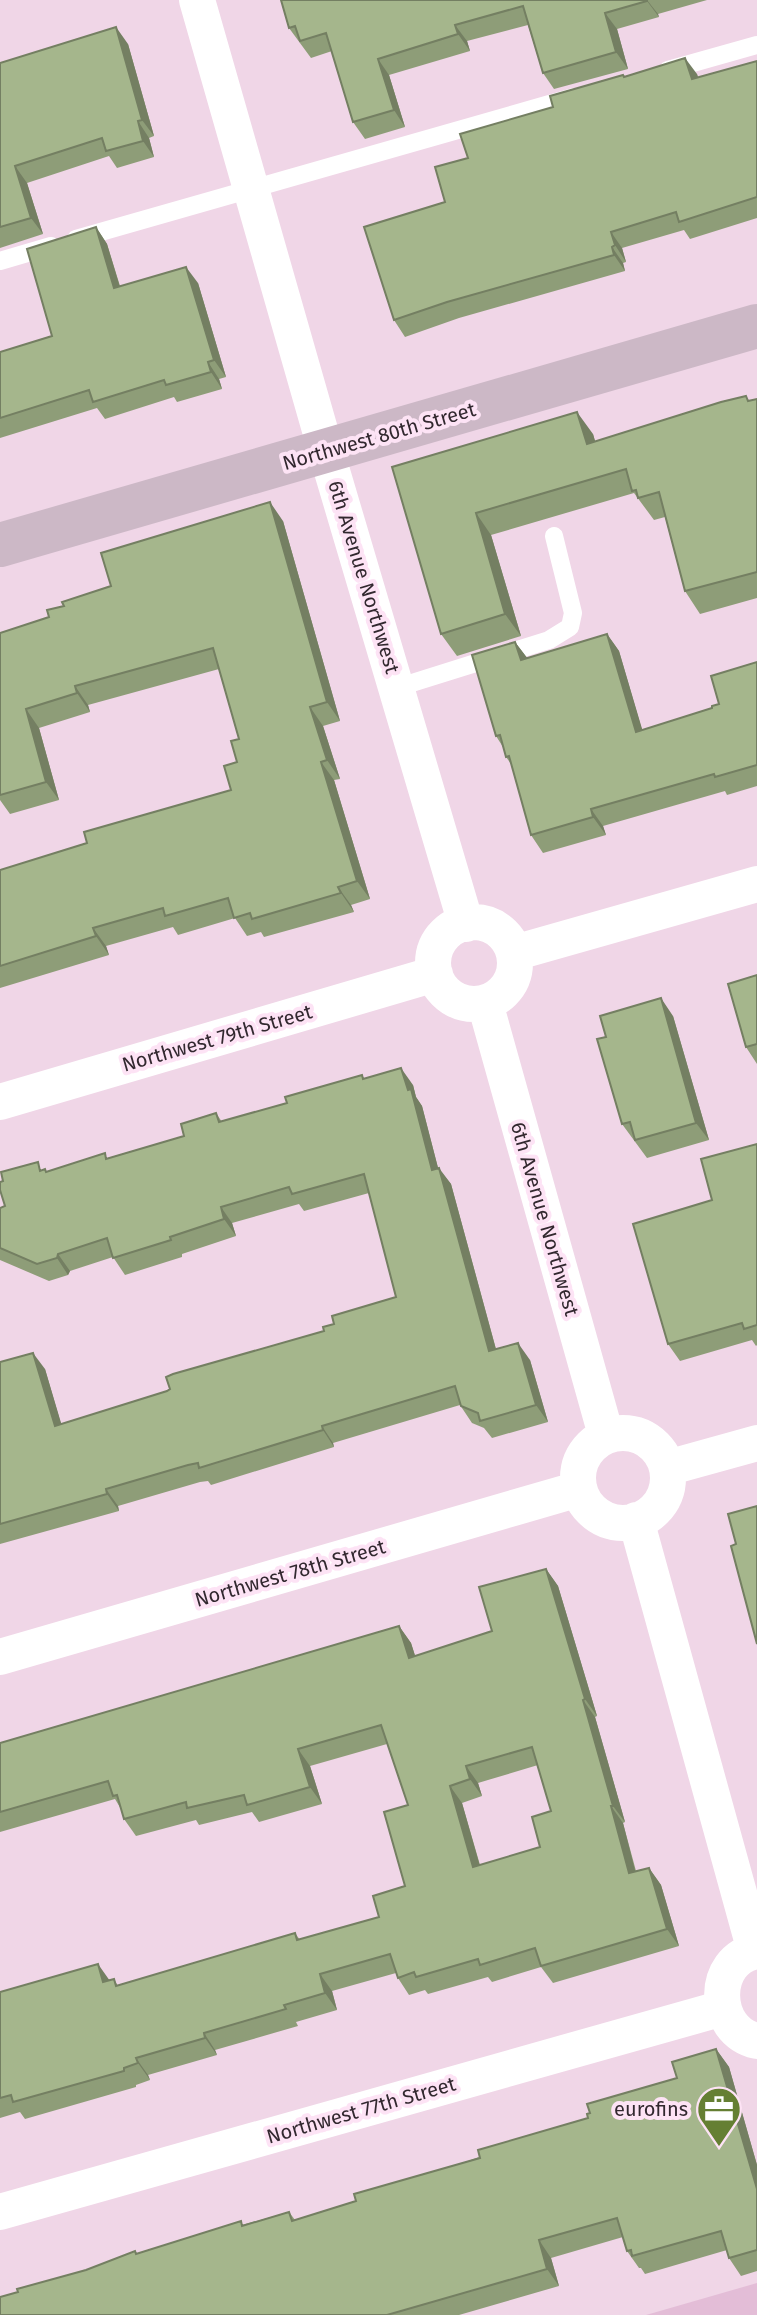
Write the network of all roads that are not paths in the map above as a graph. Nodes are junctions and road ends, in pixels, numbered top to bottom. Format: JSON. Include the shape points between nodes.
{"nodes":[{"id":1,"x":197,"y":0,"type":"edge"},
{"id":2,"x":757,"y":45,"type":"edge"},
{"id":3,"x":651,"y":75,"type":"edge"},
{"id":4,"x":590,"y":92,"type":"edge"},
{"id":5,"x":250,"y":188,"type":"junction"},
{"id":6,"x":0,"y":261,"type":"edge"},
{"id":7,"x":757,"y":326,"type":"edge"},
{"id":8,"x":326,"y":451,"type":"junction"},
{"id":9,"x":554,"y":536,"type":"dead end"},
{"id":10,"x":0,"y":545,"type":"edge"},
{"id":11,"x":396,"y":688,"type":"junction"},
{"id":12,"x":757,"y":884,"type":"edge"},
{"id":13,"x":466,"y":924,"type":"junction"},
{"id":14,"x":514,"y":953,"type":"junction"},
{"id":15,"x":435,"y":974,"type":"junction"},
{"id":16,"x":485,"y":1003,"type":"junction"},
{"id":17,"x":0,"y":1102,"type":"edge"},
{"id":18,"x":606,"y":1435,"type":"junction"},
{"id":19,"x":757,"y":1443,"type":"edge"},
{"id":20,"x":667,"y":1468,"type":"junction"},
{"id":21,"x":579,"y":1489,"type":"junction"},
{"id":22,"x":636,"y":1520,"type":"junction"},
{"id":23,"x":0,"y":1657,"type":"edge"},
{"id":24,"x":756,"y":1951,"type":"edge"},
{"id":25,"x":723,"y":2008,"type":"junction"},
{"id":26,"x":757,"y":2041,"type":"edge"},
{"id":27,"x":0,"y":2212,"type":"edge"}],
"edges":[{"from":1,"to":5,"type":"street","name":"6th Avenue Northwest"},
{"from":2,"to":3,"type":"lane"},
{"from":4,"to":5,"type":"lane"},
{"from":5,"to":6,"type":"lane"},
{"from":5,"to":8,"type":"street","name":"6th Avenue Northwest"},
{"from":7,"to":8,"type":"street","name":"Northwest 80th Street"},
{"from":8,"to":10,"type":"street","name":"Northwest 80th Street"},
{"from":8,"to":11,"type":"street","name":"6th Avenue Northwest"},
{"from":9,"to":11,"type":"lane","via":[[573,613],[570,627],[549,640]]},
{"from":11,"to":13,"type":"street","name":"6th Avenue Northwest"},
{"from":12,"to":14,"type":"street"},
{"from":13,"to":14,"type":"street","via":[[499,930]]},
{"from":13,"to":15,"type":"street","via":[[446,932],[437,943]]},
{"from":14,"to":16,"type":"street","via":[[511,981]]},
{"from":15,"to":16,"type":"street","via":[[455,1000]]},
{"from":15,"to":17,"type":"street","name":"Northwest 79th Street"},
{"from":16,"to":18,"type":"street","name":"6th Avenue Northwest"},
{"from":18,"to":20,"type":"street","via":[[636,1434],[650,1441]]},
{"from":18,"to":21,"type":"street","via":[[582,1456]]},
{"from":19,"to":20,"type":"street"},
{"from":20,"to":22,"type":"street","via":[[664,1497]]},
{"from":21,"to":22,"type":"street","via":[[590,1510],[606,1520]]},
{"from":21,"to":23,"type":"street","name":"Northwest 78th Street"},
{"from":22,"to":24,"type":"street"},
{"from":24,"to":25,"type":"street","via":[[737,1960],[728,1972],[722,1986]]},
{"from":25,"to":26,"type":"street","via":[[737,2031]]},
{"from":25,"to":27,"type":"street","name":"Northwest 77th Street"}]}
